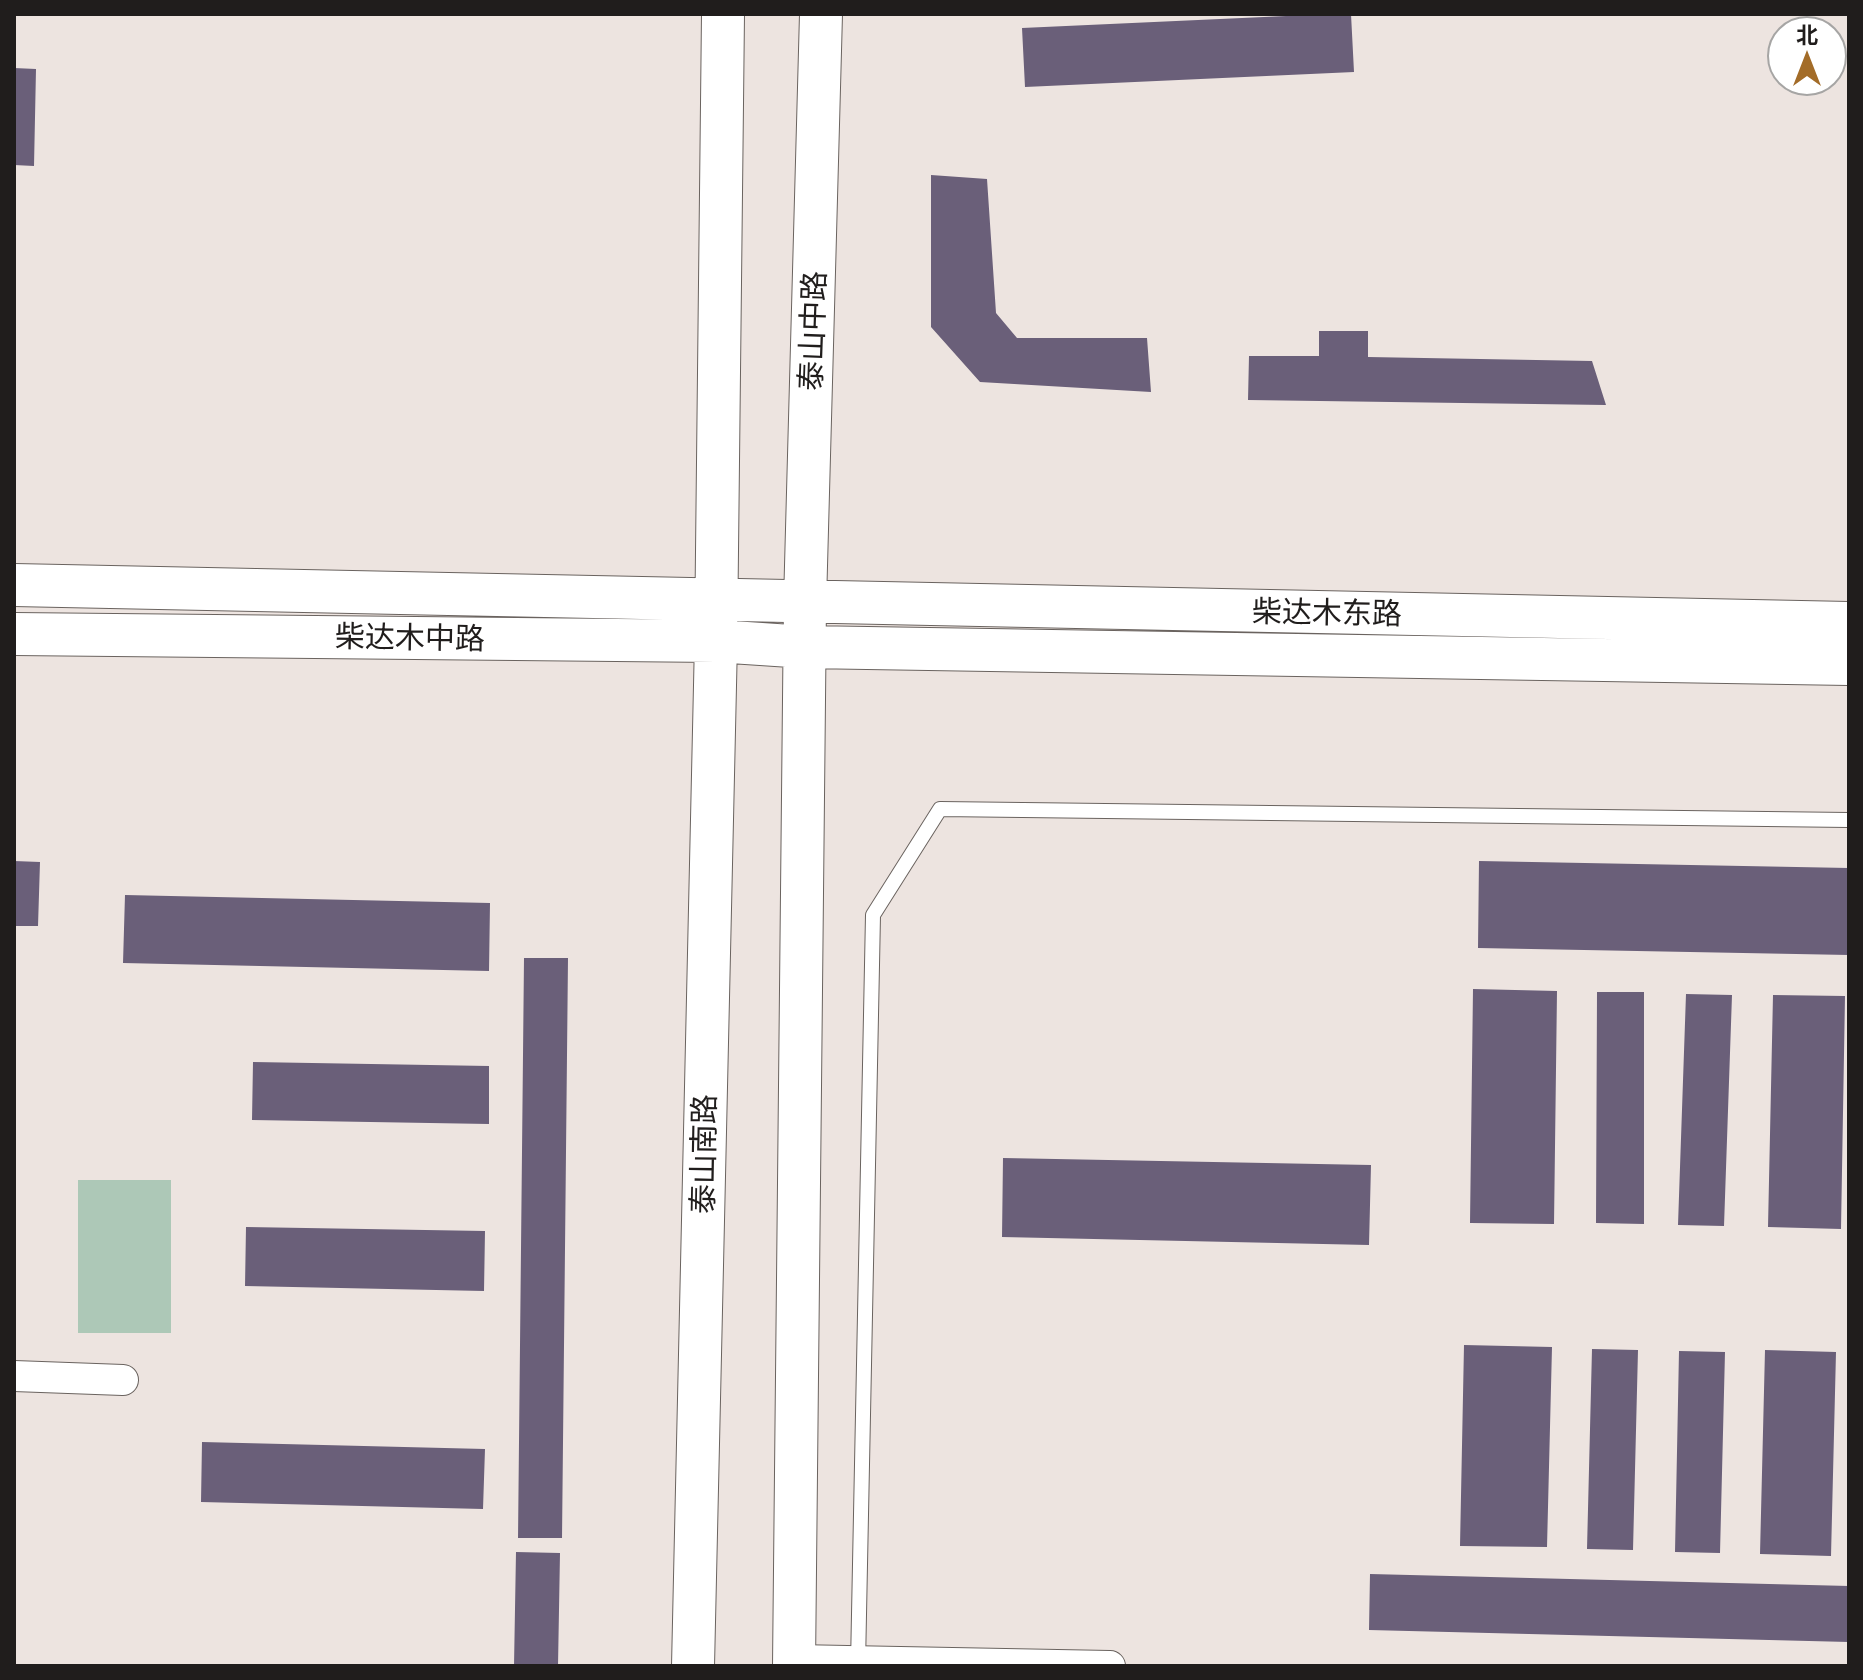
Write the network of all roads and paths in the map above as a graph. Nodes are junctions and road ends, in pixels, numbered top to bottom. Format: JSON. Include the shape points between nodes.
{"nodes":[{"id":1,"x":723,"y":14,"type":"edge"},
{"id":2,"x":821,"y":14,"type":"edge"},
{"id":3,"x":14,"y":585,"type":"edge"},
{"id":4,"x":716,"y":598,"type":"junction"},
{"id":5,"x":805,"y":603,"type":"junction"},
{"id":6,"x":1849,"y":623,"type":"edge"},
{"id":7,"x":14,"y":634,"type":"edge"},
{"id":8,"x":716,"y":641,"type":"junction"},
{"id":9,"x":806,"y":647,"type":"junction"},
{"id":10,"x":1849,"y":664,"type":"edge"},
{"id":11,"x":1849,"y":820,"type":"edge"},
{"id":12,"x":14,"y":1376,"type":"edge"},
{"id":13,"x":123,"y":1380,"type":"dead end"},
{"id":14,"x":794,"y":1663,"type":"edge"},
{"id":15,"x":858,"y":1663,"type":"edge"},
{"id":16,"x":693,"y":1666,"type":"edge"},
{"id":17,"x":1110,"y":1666,"type":"edge"}],
"edges":[{"from":1,"to":4,"type":"main road"},
{"from":2,"to":5,"type":"main road","name":"泰山中路"},
{"from":3,"to":4,"type":"main road","name":"柴达木中路"},
{"from":4,"to":5,"type":"main road","name":"柴达木中路"},
{"from":4,"to":8,"type":"main road"},
{"from":5,"to":6,"type":"main road","name":"柴达木东路"},
{"from":5,"to":9,"type":"main road","name":"泰山中路"},
{"from":7,"to":8,"type":"main road","name":"柴达木中路"},
{"from":8,"to":9,"type":"main road","name":"柴达木中路"},
{"from":8,"to":16,"type":"main road","name":"泰山南路"},
{"from":9,"to":10,"type":"main road","name":"柴达木东路"},
{"from":9,"to":14,"type":"main road"},
{"from":11,"to":15,"type":"lane","via":[[940,809],[873,915]]},
{"from":12,"to":13,"type":"street"},
{"from":14,"to":15,"type":"street"},
{"from":15,"to":17,"type":"street"}]}
